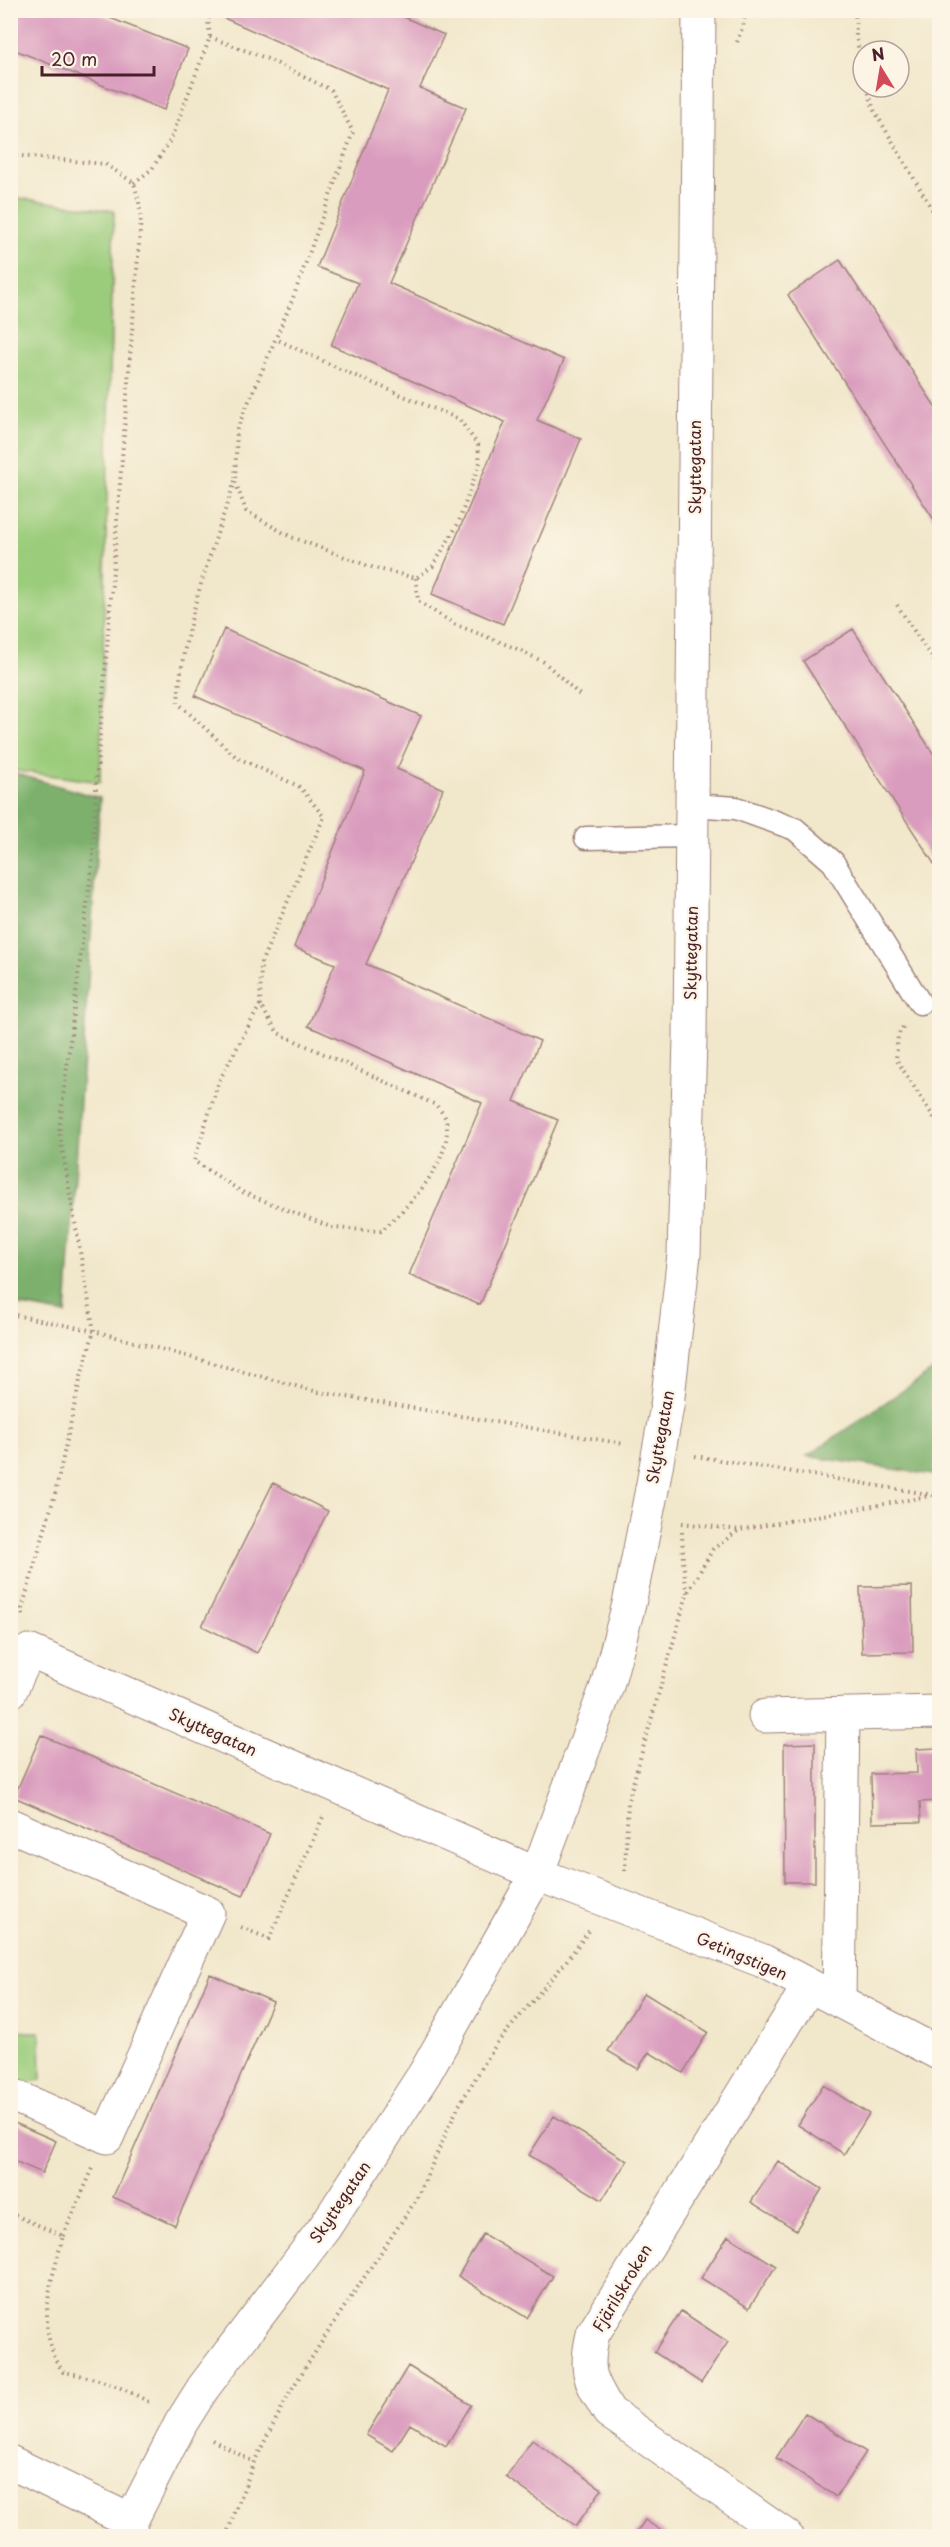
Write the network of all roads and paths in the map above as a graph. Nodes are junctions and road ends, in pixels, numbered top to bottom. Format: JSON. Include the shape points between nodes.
{"nodes":[{"id":1,"x":212,"y":10,"type":"edge"},
{"id":2,"x":699,"y":10,"type":"edge"},
{"id":3,"x":855,"y":10,"type":"edge"},
{"id":4,"x":210,"y":37,"type":"junction"},
{"id":5,"x":857,"y":39,"type":"edge"},
{"id":6,"x":871,"y":99,"type":"edge"},
{"id":7,"x":10,"y":155,"type":"edge"},
{"id":8,"x":134,"y":183,"type":"junction"},
{"id":9,"x":939,"y":223,"type":"edge"},
{"id":10,"x":276,"y":339,"type":"junction"},
{"id":11,"x":235,"y":481,"type":"junction"},
{"id":12,"x":416,"y":578,"type":"junction"},
{"id":13,"x":897,"y":605,"type":"dead end"},
{"id":14,"x":939,"y":670,"type":"edge"},
{"id":15,"x":582,"y":697,"type":"dead end"},
{"id":16,"x":692,"y":821,"type":"junction"},
{"id":17,"x":586,"y":838,"type":"dead end"},
{"id":18,"x":920,"y":1003,"type":"joint"},
{"id":19,"x":260,"y":1005,"type":"junction"},
{"id":20,"x":939,"y":1127,"type":"edge"},
{"id":21,"x":10,"y":1314,"type":"edge"},
{"id":22,"x":94,"y":1331,"type":"junction"},
{"id":23,"x":634,"y":1446,"type":"dead end"},
{"id":24,"x":693,"y":1455,"type":"dead end"},
{"id":25,"x":933,"y":1495,"type":"junction"},
{"id":26,"x":939,"y":1496,"type":"edge"},
{"id":27,"x":682,"y":1513,"type":"dead end"},
{"id":28,"x":682,"y":1523,"type":"junction"},
{"id":29,"x":739,"y":1530,"type":"junction"},
{"id":30,"x":687,"y":1594,"type":"junction"},
{"id":31,"x":29,"y":1651,"type":"junction"},
{"id":32,"x":10,"y":1692,"type":"edge"},
{"id":33,"x":939,"y":1712,"type":"edge"},
{"id":34,"x":843,"y":1714,"type":"junction"},
{"id":35,"x":765,"y":1716,"type":"dead end"},
{"id":36,"x":336,"y":1786,"type":"junction"},
{"id":37,"x":10,"y":1825,"type":"edge"},
{"id":38,"x":537,"y":1875,"type":"junction"},
{"id":39,"x":610,"y":1903,"type":"junction"},
{"id":40,"x":208,"y":1913,"type":"junction"},
{"id":41,"x":809,"y":1986,"type":"junction"},
{"id":42,"x":839,"y":2001,"type":"junction"},
{"id":43,"x":939,"y":2054,"type":"edge"},
{"id":44,"x":10,"y":2094,"type":"edge"},
{"id":45,"x":107,"y":2137,"type":"junction"},
{"id":46,"x":10,"y":2213,"type":"edge"},
{"id":47,"x":63,"y":2236,"type":"junction"},
{"id":48,"x":181,"y":2423,"type":"junction"},
{"id":49,"x":10,"y":2462,"type":"edge"},
{"id":50,"x":254,"y":2462,"type":"junction"},
{"id":51,"x":130,"y":2529,"type":"edge"},
{"id":52,"x":226,"y":2536,"type":"edge"},
{"id":53,"x":786,"y":2536,"type":"edge"}],
"edges":[{"from":1,"to":4,"type":"path","via":[[208,20]]},
{"from":2,"to":16,"type":"street","name":"Skyttegatan"},
{"from":3,"to":5,"type":"path"},
{"from":4,"to":8,"type":"path","via":[[171,139],[152,169]]},
{"from":4,"to":10,"type":"path","via":[[268,59],[331,90],[353,132]]},
{"from":6,"to":9,"type":"path"},
{"from":7,"to":8,"type":"path","via":[[105,164]]},
{"from":8,"to":22,"type":"path","via":[[141,219],[93,856],[59,1131]]},
{"from":10,"to":11,"type":"path","via":[[237,429]]},
{"from":10,"to":12,"type":"path","via":[[459,419],[478,445],[480,462],[458,524],[433,567]]},
{"from":11,"to":12,"type":"path","via":[[246,511],[289,536],[374,568]]},
{"from":11,"to":19,"type":"path","via":[[202,581],[180,677],[178,703],[236,757],[300,787],[324,817],[261,963]]},
{"from":12,"to":15,"type":"path","via":[[418,601],[454,624],[544,662]]},
{"from":13,"to":14,"type":"path"},
{"from":16,"to":17,"type":"lane"},
{"from":16,"to":18,"type":"lane","via":[[736,808],[795,829],[833,862]]},
{"from":16,"to":38,"type":"street","name":"Skyttegatan","bridge":true,"via":[[684,1254],[667,1406],[629,1604],[607,1686]]},
{"from":18,"to":20,"type":"path","via":[[898,1035],[896,1059]]},
{"from":19,"to":19,"type":"path","via":[[278,1033],[436,1104],[446,1119],[445,1151],[410,1205],[381,1231],[333,1228],[243,1192],[194,1161],[219,1081]]},
{"from":21,"to":22,"type":"path"},
{"from":22,"to":23,"type":"path","via":[[318,1392]]},
{"from":22,"to":31,"type":"path","via":[[55,1494],[22,1609]]},
{"from":24,"to":25,"type":"path"},
{"from":25,"to":26,"type":"path"},
{"from":25,"to":29,"type":"path"},
{"from":27,"to":28,"type":"path"},
{"from":28,"to":29,"type":"path"},
{"from":28,"to":30,"type":"path"},
{"from":29,"to":30,"type":"path","via":[[713,1549]]},
{"from":30,"to":39,"type":"path","via":[[628,1801],[624,1879]]},
{"from":31,"to":32,"type":"street"},
{"from":31,"to":36,"type":"street","name":"Skyttegatan"},
{"from":33,"to":34,"type":"street"},
{"from":34,"to":35,"type":"street"},
{"from":34,"to":42,"type":"street"},
{"from":36,"to":38,"type":"street","name":"Skyttegatan"},
{"from":36,"to":40,"type":"path","via":[[269,1939]]},
{"from":37,"to":40,"type":"street"},
{"from":38,"to":39,"type":"street","name":"Getingstigen"},
{"from":38,"to":48,"type":"street","name":"Skyttegatan","via":[[425,2073],[325,2227]]},
{"from":39,"to":41,"type":"street","name":"Getingstigen","via":[[763,1961]]},
{"from":39,"to":50,"type":"path","via":[[497,2043],[458,2107],[416,2200],[290,2392]]},
{"from":40,"to":45,"type":"street"},
{"from":41,"to":42,"type":"street","name":"Getingstigen"},
{"from":41,"to":53,"type":"street","name":"Fjärilskroken","via":[[593,2334],[586,2360],[594,2386],[609,2412]]},
{"from":42,"to":43,"type":"street","name":"Getingstigen"},
{"from":44,"to":45,"type":"street"},
{"from":45,"to":47,"type":"path"},
{"from":46,"to":47,"type":"path"},
{"from":47,"to":48,"type":"path","via":[[49,2293],[46,2333],[56,2361],[63,2372],[131,2391]]},
{"from":48,"to":50,"type":"path"},
{"from":48,"to":51,"type":"street","name":"Skyttegatan"},
{"from":49,"to":51,"type":"street"},
{"from":50,"to":52,"type":"path"}]}
